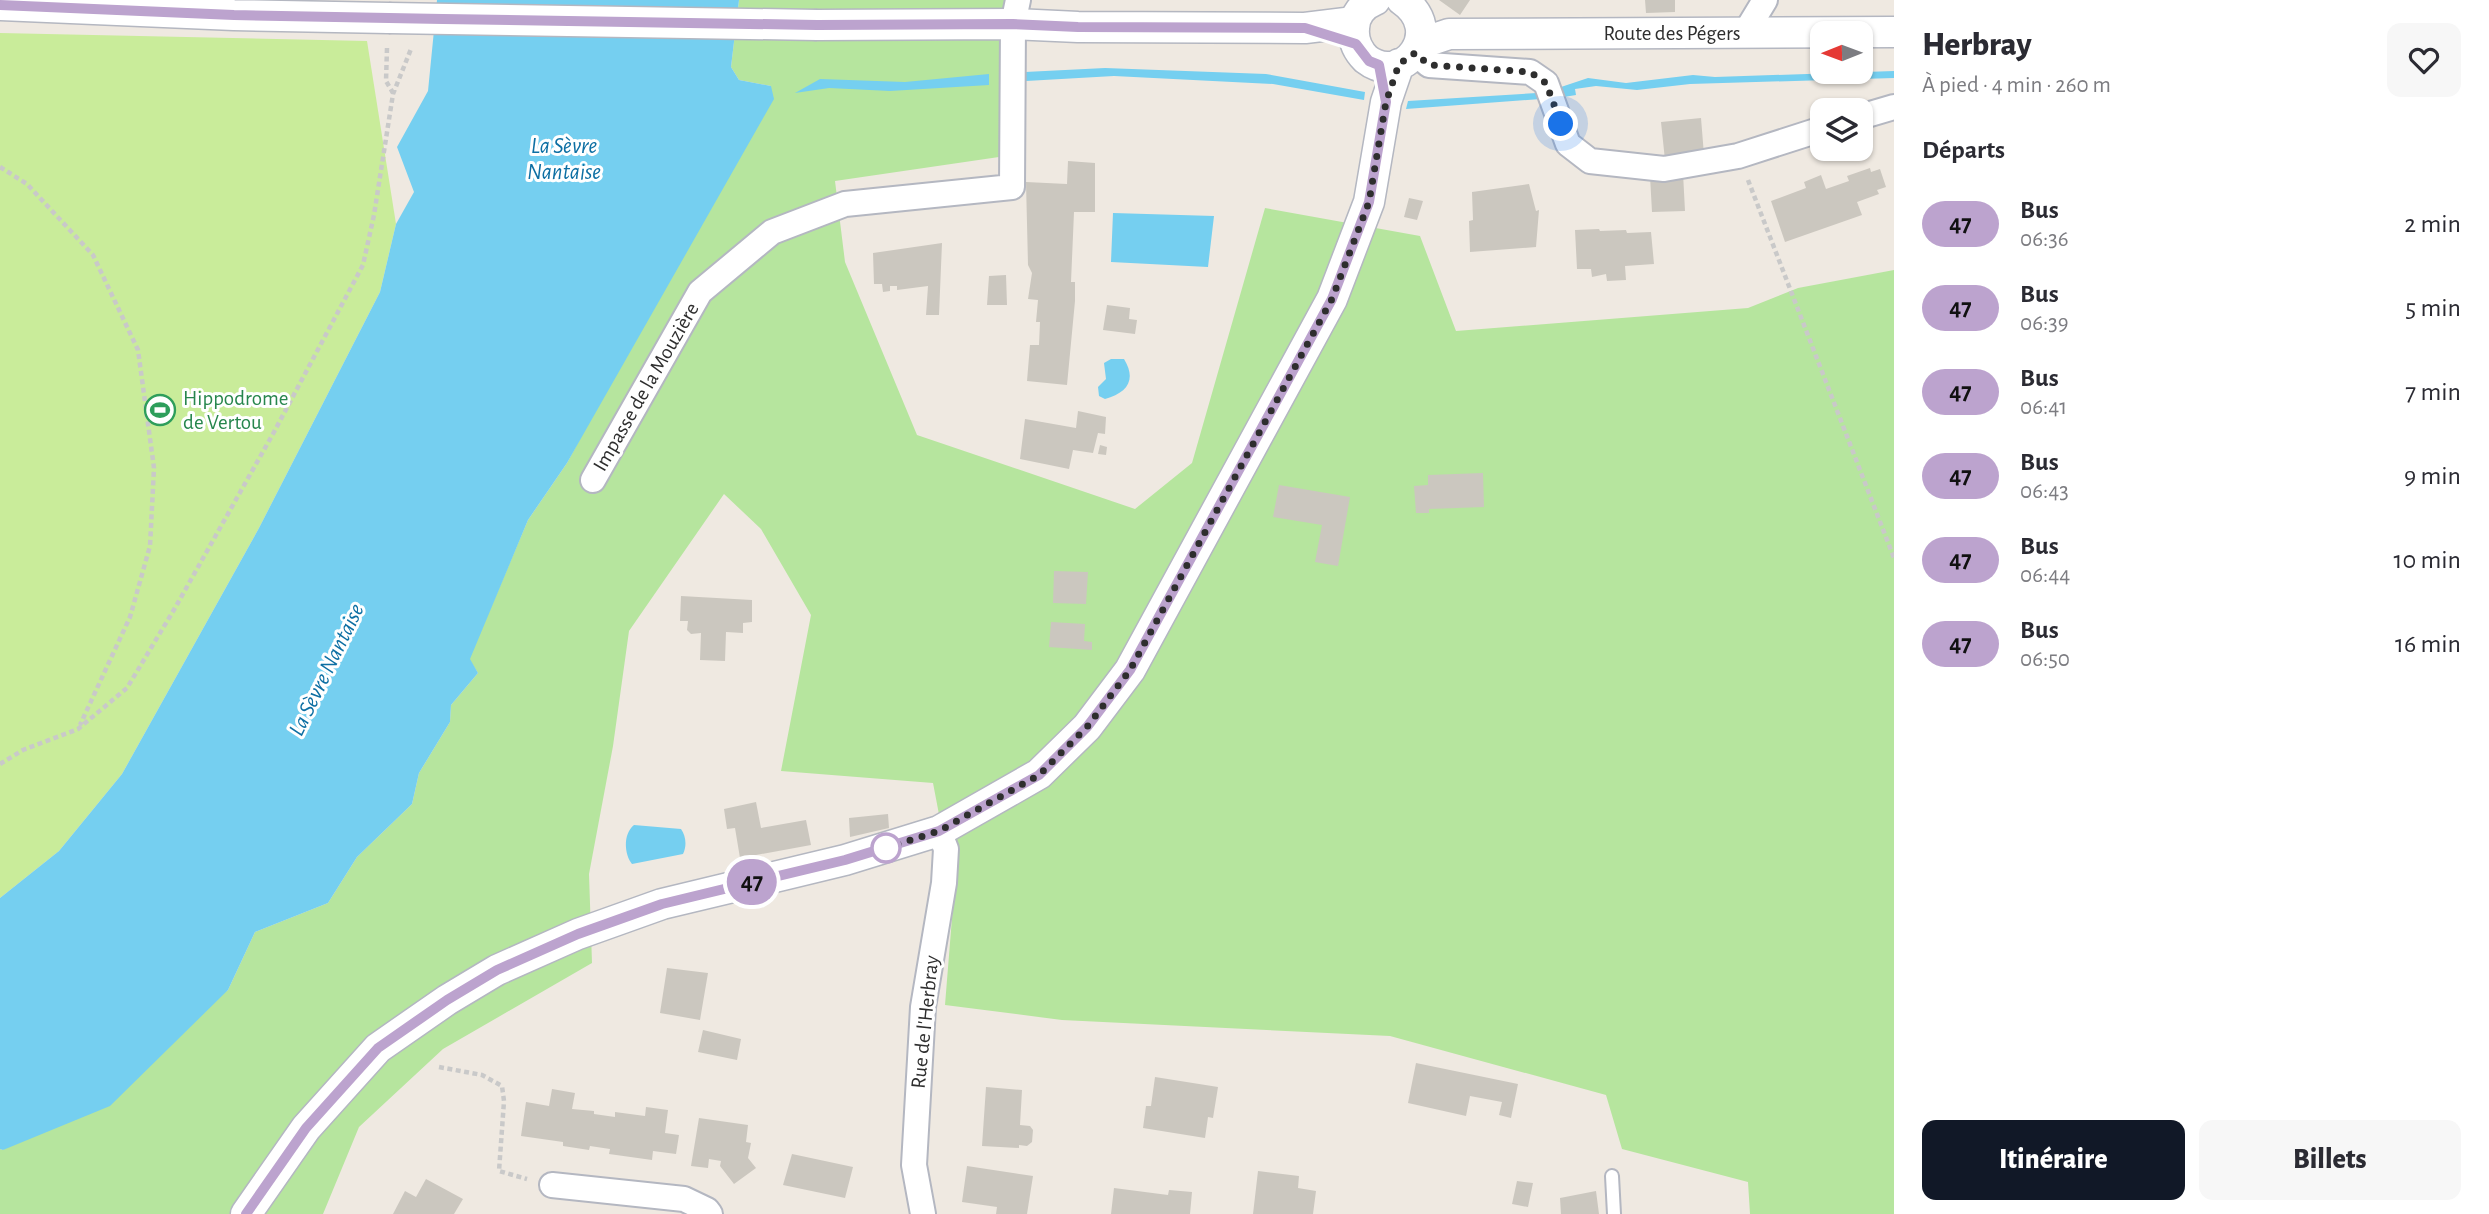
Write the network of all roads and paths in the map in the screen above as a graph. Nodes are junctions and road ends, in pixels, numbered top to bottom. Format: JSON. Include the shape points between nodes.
{"nodes":[{"id":1,"x":1375,"y":0,"type":"edge"},
{"id":2,"x":1402,"y":0,"type":"edge"},
{"id":3,"x":1766,"y":0,"type":"edge"},
{"id":4,"x":0,"y":5,"type":"edge"},
{"id":5,"x":1015,"y":12,"type":"edge"},
{"id":6,"x":389,"y":18,"type":"junction"},
{"id":7,"x":1894,"y":32,"type":"edge"},
{"id":8,"x":1355,"y":33,"type":"junction"},
{"id":9,"x":1745,"y":33,"type":"junction"},
{"id":10,"x":1407,"y":50,"type":"junction"},
{"id":11,"x":410,"y":54,"type":"dead end"},
{"id":12,"x":393,"y":94,"type":"junction"},
{"id":13,"x":1894,"y":107,"type":"edge"},
{"id":14,"x":1873,"y":113,"type":"edge"},
{"id":15,"x":1810,"y":133,"type":"edge"},
{"id":16,"x":1738,"y":156,"type":"junction"},
{"id":17,"x":0,"y":166,"type":"edge"},
{"id":18,"x":593,"y":480,"type":"dead end"},
{"id":19,"x":1894,"y":558,"type":"edge"},
{"id":20,"x":78,"y":729,"type":"junction"},
{"id":21,"x":0,"y":764,"type":"edge"},
{"id":22,"x":939,"y":831,"type":"junction"},
{"id":23,"x":439,"y":1067,"type":"dead end"},
{"id":24,"x":1612,"y":1176,"type":"dead end"},
{"id":25,"x":552,"y":1185,"type":"joint"},
{"id":26,"x":246,"y":1214,"type":"edge"},
{"id":27,"x":710,"y":1214,"type":"edge"},
{"id":28,"x":923,"y":1214,"type":"edge"},
{"id":29,"x":1614,"y":1214,"type":"edge"}],
"edges":[{"from":1,"to":8,"type":"street","via":[[1360,11]]},
{"from":2,"to":10,"type":"street","via":[[1418,14]]},
{"from":3,"to":9,"type":"street"},
{"from":4,"to":6,"type":"street"},
{"from":5,"to":6,"type":"street","bridge":true,"via":[[817,25]]},
{"from":5,"to":8,"type":"street","via":[[1078,27],[1305,28]]},
{"from":5,"to":18,"type":"street","name":"Impasse de la Mouzière","via":[[1012,187],[845,204],[772,232],[701,292]]},
{"from":6,"to":12,"type":"path","via":[[386,81]]},
{"from":7,"to":9,"type":"street","name":"Route des Pégers"},
{"from":8,"to":10,"type":"street","via":[[1369,61]]},
{"from":9,"to":10,"type":"street","name":"Route des Pégers","via":[[1449,34]]},
{"from":10,"to":16,"type":"street","via":[[1429,65],[1530,72],[1546,83],[1568,144],[1590,161],[1664,169]]},
{"from":10,"to":22,"type":"street","via":[[1386,102],[1369,202],[1332,299],[1130,670],[1087,727],[1039,775]]},
{"from":11,"to":12,"type":"path"},
{"from":12,"to":20,"type":"path","via":[[363,265],[127,688]]},
{"from":13,"to":14,"type":"street"},
{"from":15,"to":16,"type":"street"},
{"from":16,"to":19,"type":"path"},
{"from":17,"to":20,"type":"path","via":[[27,184],[93,255],[138,350],[142,376],[154,468],[150,546],[130,617]]},
{"from":20,"to":21,"type":"path"},
{"from":22,"to":26,"type":"street","via":[[845,860],[662,904],[497,970],[378,1048],[306,1128]]},
{"from":22,"to":28,"type":"street","name":"Rue de l'Herbray","via":[[946,849],[944,883],[923,1007],[914,1165]]},
{"from":23,"to":25,"type":"path","via":[[482,1075],[502,1086],[499,1171]]},
{"from":24,"to":29,"type":"lane"},
{"from":25,"to":27,"type":"street","via":[[684,1199]]}]}
